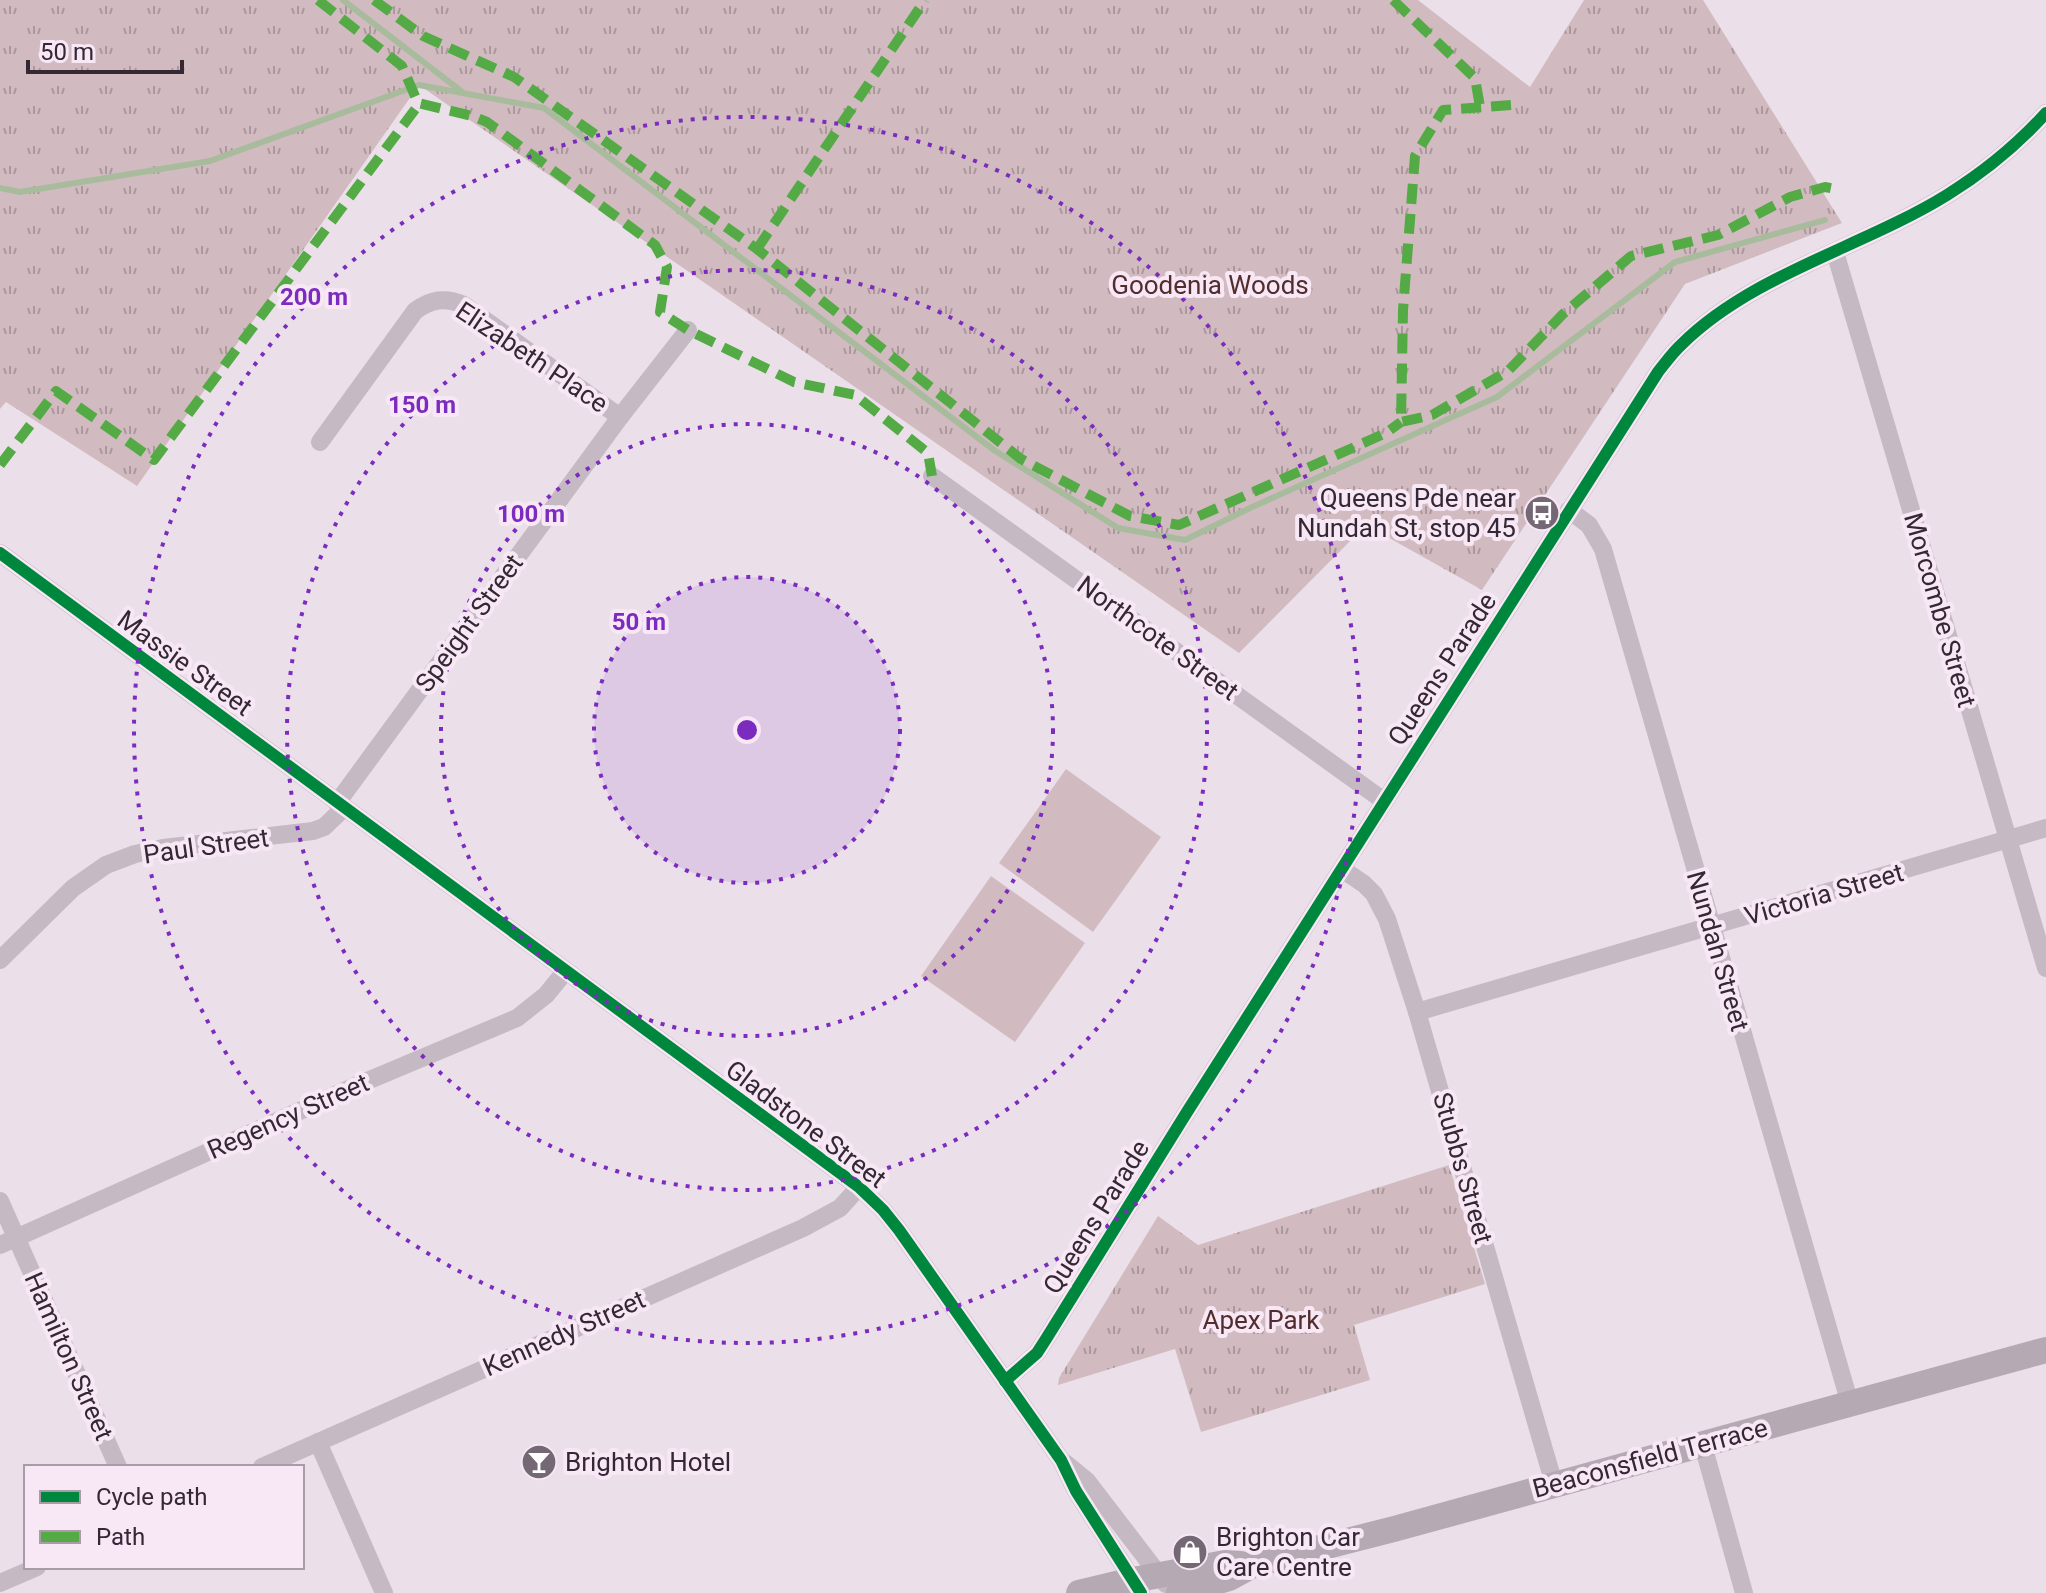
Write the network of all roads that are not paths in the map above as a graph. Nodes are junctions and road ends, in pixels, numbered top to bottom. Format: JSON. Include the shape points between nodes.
{"nodes":[{"id":1,"x":2046,"y":113,"type":"edge"},
{"id":2,"x":1835,"y":252,"type":"junction"},
{"id":3,"x":688,"y":330,"type":"dead end"},
{"id":4,"x":620,"y":417,"type":"junction"},
{"id":5,"x":320,"y":442,"type":"dead end"},
{"id":6,"x":932,"y":476,"type":"dead end"},
{"id":7,"x":1569,"y":510,"type":"junction"},
{"id":8,"x":0,"y":553,"type":"edge"},
{"id":9,"x":1384,"y":801,"type":"junction"},
{"id":10,"x":341,"y":805,"type":"junction"},
{"id":11,"x":2046,"y":828,"type":"edge"},
{"id":12,"x":2008,"y":840,"type":"junction"},
{"id":13,"x":1342,"y":869,"type":"junction"},
{"id":14,"x":1711,"y":927,"type":"junction"},
{"id":15,"x":0,"y":960,"type":"edge"},
{"id":16,"x":2046,"y":968,"type":"edge"},
{"id":17,"x":564,"y":973,"type":"junction"},
{"id":18,"x":1417,"y":1012,"type":"junction"},
{"id":19,"x":859,"y":1187,"type":"junction"},
{"id":20,"x":0,"y":1201,"type":"edge"},
{"id":21,"x":8,"y":1242,"type":"edge"},
{"id":22,"x":2046,"y":1350,"type":"edge"},
{"id":23,"x":1005,"y":1381,"type":"junction"},
{"id":24,"x":1850,"y":1404,"type":"junction"},
{"id":25,"x":318,"y":1442,"type":"junction"},
{"id":26,"x":1703,"y":1445,"type":"junction"},
{"id":27,"x":1061,"y":1460,"type":"junction"},
{"id":28,"x":117,"y":1465,"type":"edge"},
{"id":29,"x":266,"y":1465,"type":"edge"},
{"id":30,"x":1554,"y":1484,"type":"junction"},
{"id":31,"x":32,"y":1569,"type":"edge"},
{"id":32,"x":0,"y":1583,"type":"edge"},
{"id":33,"x":1137,"y":1586,"type":"edge"},
{"id":34,"x":1171,"y":1587,"type":"edge"},
{"id":35,"x":384,"y":1593,"type":"edge"},
{"id":36,"x":1079,"y":1593,"type":"edge"},
{"id":37,"x":1744,"y":1593,"type":"edge"}],
"edges":[{"from":1,"to":2,"type":"street","name":"Queens Parade","via":[[2021,140],[1946,195]]},
{"from":2,"to":7,"type":"street","name":"Queens Parade","via":[[1735,303],[1681,344]]},
{"from":2,"to":12,"type":"street","name":"Morcombe Street"},
{"from":3,"to":4,"type":"street","name":"Speight Street"},
{"from":4,"to":5,"type":"street","name":"Elizabeth Place","via":[[464,305],[440,299],[415,311]]},
{"from":4,"to":10,"type":"street","name":"Speight Street"},
{"from":6,"to":9,"type":"street","name":"Northcote Street"},
{"from":7,"to":9,"type":"street","name":"Queens Parade"},
{"from":7,"to":14,"type":"street","name":"Nundah Street","via":[[1589,525],[1603,549]]},
{"from":8,"to":10,"type":"street","name":"Massie Street"},
{"from":9,"to":13,"type":"street","name":"Queens Parade"},
{"from":10,"to":15,"type":"street","name":"Paul Street","via":[[324,827],[313,831],[163,848],[106,865],[73,888]]},
{"from":10,"to":17,"type":"street","name":"Gladstone Street"},
{"from":11,"to":12,"type":"street","name":"Victoria Street"},
{"from":12,"to":14,"type":"street","name":"Victoria Street"},
{"from":12,"to":16,"type":"street","name":"Morcombe Street"},
{"from":13,"to":18,"type":"street","name":"Stubbs Street","via":[[1374,894]]},
{"from":13,"to":23,"type":"street","name":"Queens Parade","via":[[1037,1353]]},
{"from":14,"to":18,"type":"street","name":"Victoria Street"},
{"from":14,"to":24,"type":"street","name":"Nundah Street"},
{"from":17,"to":19,"type":"street","name":"Gladstone Street"},
{"from":17,"to":21,"type":"street","name":"Regency Street","via":[[517,1018]]},
{"from":18,"to":30,"type":"street","name":"Stubbs Street"},
{"from":19,"to":23,"type":"street","name":"Gladstone Street","via":[[899,1230]]},
{"from":19,"to":25,"type":"street","name":"Kennedy Street","via":[[840,1208],[803,1228]]},
{"from":20,"to":21,"type":"street","name":"Hamilton Street"},
{"from":21,"to":28,"type":"street","name":"Hamilton Street"},
{"from":22,"to":24,"type":"main road","name":"Beaconsfield Terrace"},
{"from":23,"to":27,"type":"street","name":"Gladstone Street"},
{"from":24,"to":26,"type":"main road","name":"Beaconsfield Terrace"},
{"from":25,"to":29,"type":"street","name":"Kennedy Street"},
{"from":25,"to":35,"type":"street"},
{"from":26,"to":30,"type":"main road","name":"Beaconsfield Terrace"},
{"from":26,"to":37,"type":"street"},
{"from":27,"to":33,"type":"street","name":"Gladstone Street"},
{"from":27,"to":34,"type":"street","name":"Gladstone Street","via":[[1087,1481]]},
{"from":30,"to":34,"type":"main road","name":"Beaconsfield Terrace","via":[[1253,1565],[1229,1578]]},
{"from":31,"to":32,"type":"street"},
{"from":33,"to":34,"type":"main road","name":"Beaconsfield Terrace"},
{"from":33,"to":36,"type":"main road","name":"Beaconsfield Terrace"}]}
